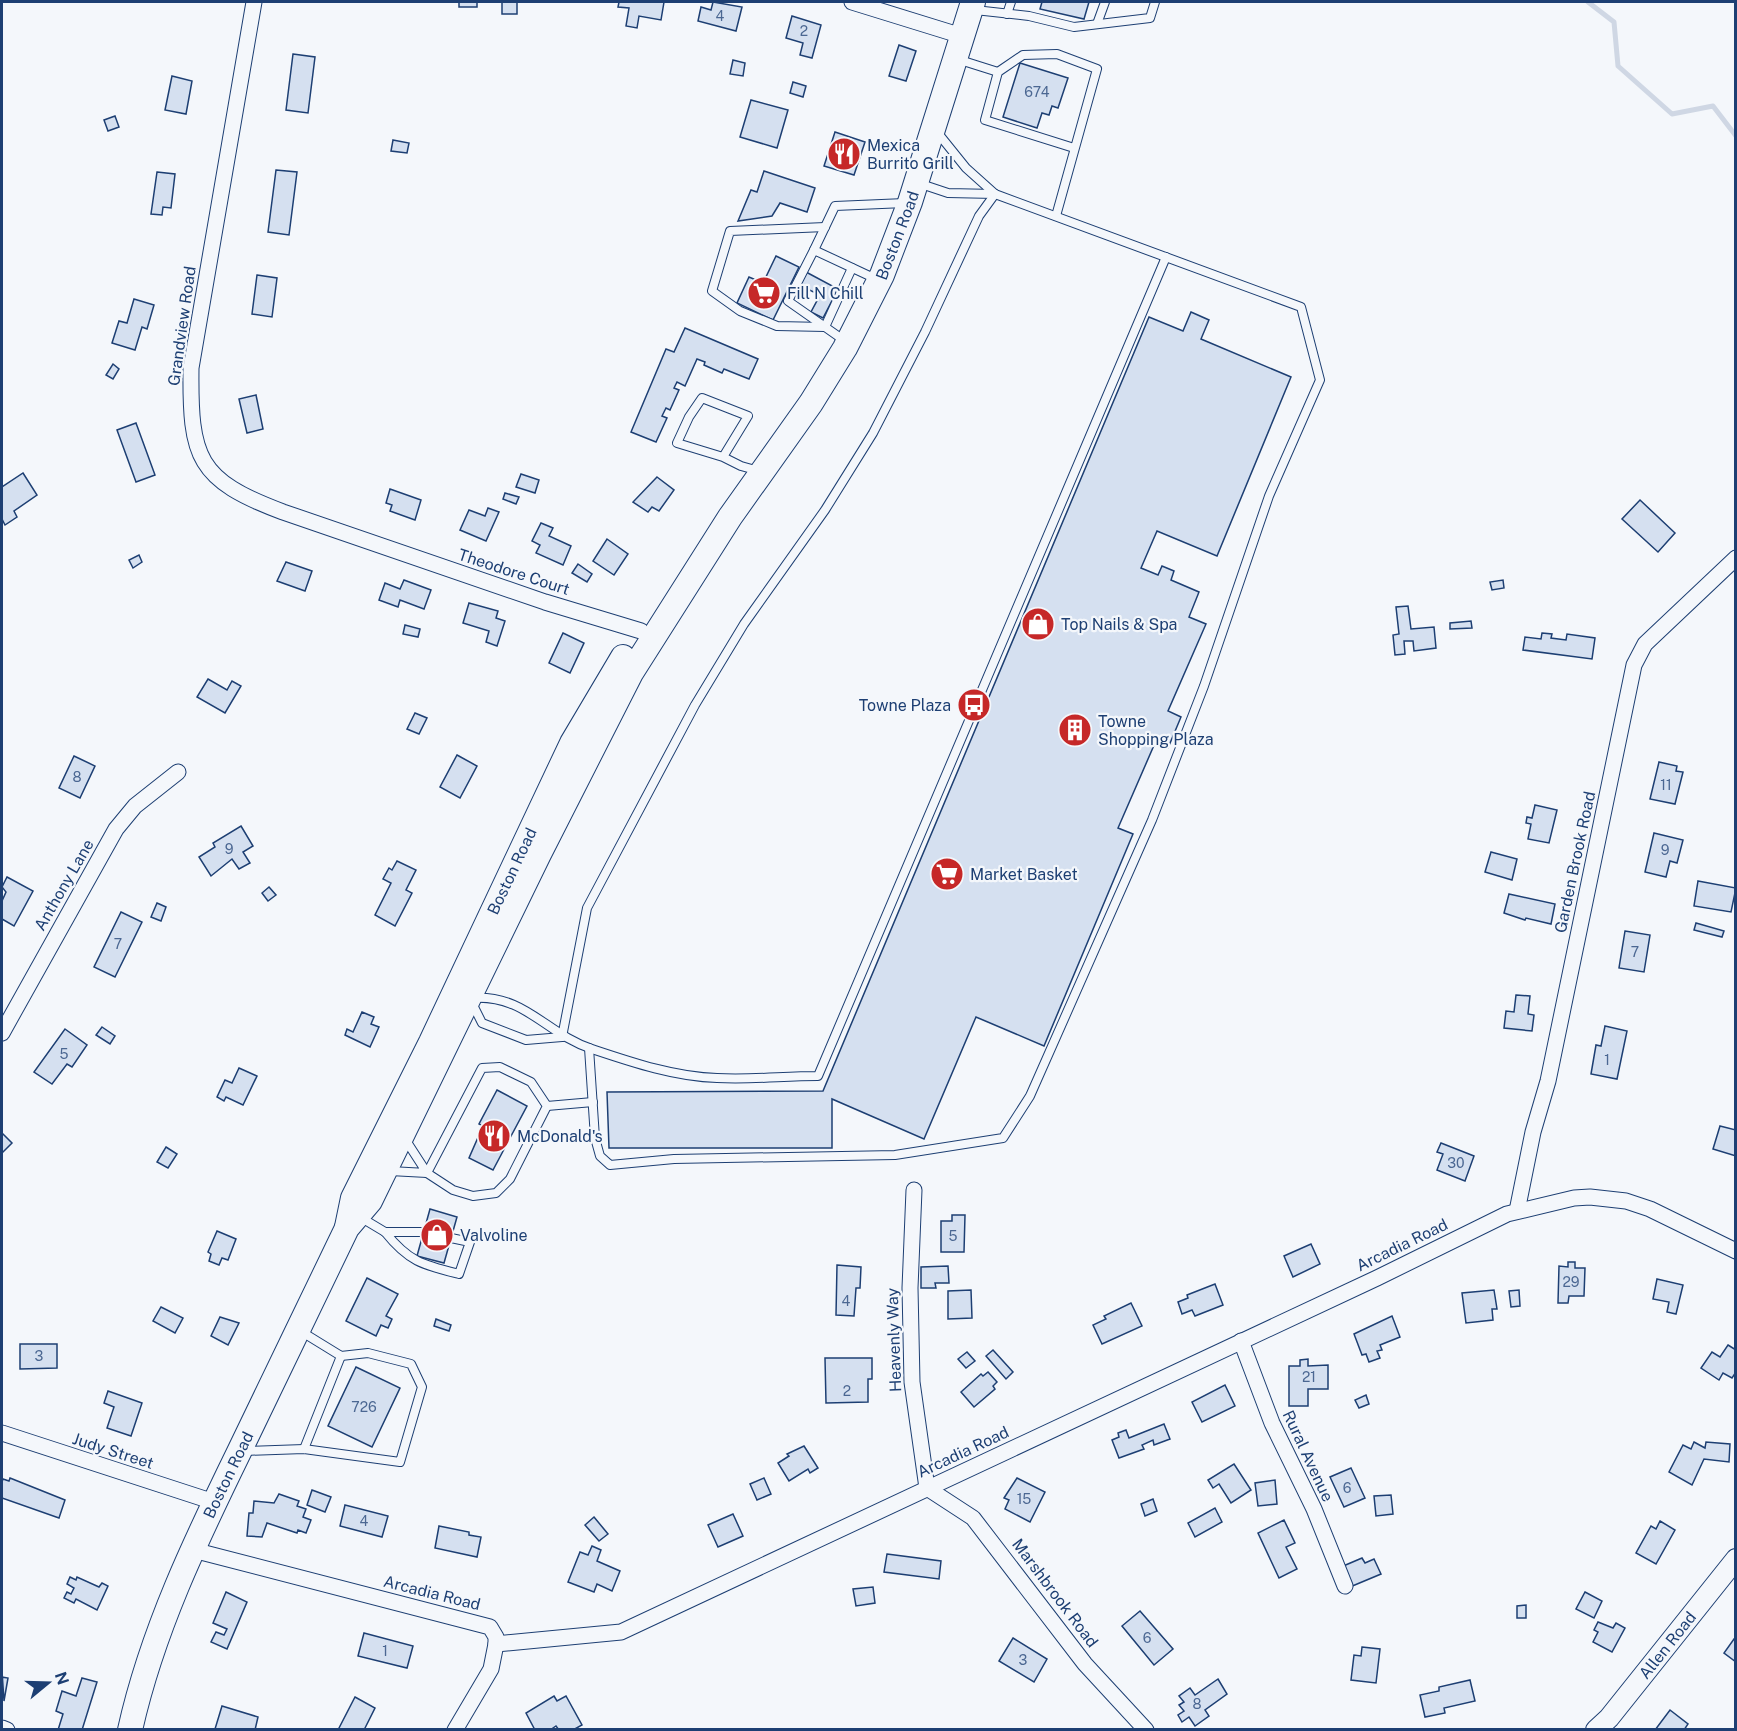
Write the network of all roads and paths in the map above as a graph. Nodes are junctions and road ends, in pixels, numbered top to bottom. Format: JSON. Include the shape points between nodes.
{"nodes":[{"id":1,"x":254,"y":2,"type":"edge"},
{"id":2,"x":852,"y":2,"type":"edge"},
{"id":3,"x":1011,"y":2,"type":"edge"},
{"id":4,"x":1105,"y":2,"type":"edge"},
{"id":5,"x":1155,"y":2,"type":"edge"},
{"id":6,"x":972,"y":5,"type":"edge"},
{"id":7,"x":1007,"y":14,"type":"junction"},
{"id":8,"x":1097,"y":24,"type":"junction"},
{"id":9,"x":959,"y":47,"type":"junction"},
{"id":10,"x":998,"y":72,"type":"junction"},
{"id":11,"x":934,"y":128,"type":"junction"},
{"id":12,"x":1074,"y":148,"type":"junction"},
{"id":13,"x":913,"y":192,"type":"junction"},
{"id":14,"x":995,"y":194,"type":"junction"},
{"id":15,"x":1056,"y":216,"type":"junction"},
{"id":16,"x":825,"y":227,"type":"junction"},
{"id":17,"x":814,"y":250,"type":"junction"},
{"id":18,"x":1166,"y":257,"type":"junction"},
{"id":19,"x":852,"y":268,"type":"junction"},
{"id":20,"x":880,"y":281,"type":"junction"},
{"id":21,"x":825,"y":327,"type":"junction"},
{"id":22,"x":848,"y":343,"type":"junction"},
{"id":23,"x":723,"y":457,"type":"junction"},
{"id":24,"x":763,"y":472,"type":"junction"},
{"id":25,"x":717,"y":537,"type":"junction"},
{"id":26,"x":378,"y":543,"type":"joint"},
{"id":27,"x":1736,"y":558,"type":"edge"},
{"id":28,"x":640,"y":631,"type":"junction"},
{"id":29,"x":178,"y":772,"type":"dead end"},
{"id":30,"x":463,"y":994,"type":"junction"},
{"id":31,"x":2,"y":1033,"type":"edge"},
{"id":32,"x":562,"y":1037,"type":"junction"},
{"id":33,"x":590,"y":1048,"type":"junction"},
{"id":34,"x":592,"y":1102,"type":"junction"},
{"id":35,"x":547,"y":1106,"type":"junction"},
{"id":36,"x":403,"y":1136,"type":"junction"},
{"id":37,"x":386,"y":1171,"type":"junction"},
{"id":38,"x":427,"y":1173,"type":"junction"},
{"id":39,"x":914,"y":1190,"type":"dead end"},
{"id":40,"x":1517,"y":1211,"type":"junction"},
{"id":41,"x":353,"y":1222,"type":"junction"},
{"id":42,"x":385,"y":1232,"type":"junction"},
{"id":43,"x":423,"y":1232,"type":"dead end"},
{"id":44,"x":451,"y":1238,"type":"dead end"},
{"id":45,"x":1736,"y":1251,"type":"edge"},
{"id":46,"x":298,"y":1330,"type":"junction"},
{"id":47,"x":1241,"y":1341,"type":"junction"},
{"id":48,"x":342,"y":1356,"type":"junction"},
{"id":49,"x":2,"y":1433,"type":"edge"},
{"id":50,"x":304,"y":1449,"type":"junction"},
{"id":51,"x":239,"y":1451,"type":"junction"},
{"id":52,"x":927,"y":1488,"type":"junction"},
{"id":53,"x":214,"y":1502,"type":"junction"},
{"id":54,"x":193,"y":1551,"type":"junction"},
{"id":55,"x":1736,"y":1559,"type":"edge"},
{"id":56,"x":1345,"y":1586,"type":"dead end"},
{"id":57,"x":496,"y":1644,"type":"junction"},
{"id":58,"x":2,"y":1728,"type":"edge"},
{"id":59,"x":7,"y":1730,"type":"edge"},
{"id":60,"x":130,"y":1730,"type":"edge"},
{"id":61,"x":455,"y":1730,"type":"edge"},
{"id":62,"x":1146,"y":1730,"type":"edge"},
{"id":63,"x":1596,"y":1730,"type":"edge"}],
"edges":[{"from":1,"to":26,"type":"street","name":"Grandview Road","via":[[192,368],[191,418],[198,446],[222,483],[242,496]]},
{"from":2,"to":9,"type":"street"},
{"from":3,"to":7,"type":"lane"},
{"from":4,"to":8,"type":"lane"},
{"from":5,"to":8,"type":"lane","via":[[1150,18]]},
{"from":6,"to":7,"type":"lane"},
{"from":6,"to":9,"type":"main road","name":"Boston Road"},
{"from":7,"to":8,"type":"lane","via":[[1074,27]]},
{"from":9,"to":10,"type":"lane"},
{"from":9,"to":11,"type":"main road","name":"Boston Road"},
{"from":10,"to":12,"type":"lane","via":[[985,120]]},
{"from":10,"to":12,"type":"lane","via":[[1023,55],[1057,54],[1097,69]]},
{"from":11,"to":13,"type":"main road","name":"Boston Road"},
{"from":11,"to":14,"type":"lane","via":[[966,168]]},
{"from":12,"to":15,"type":"lane"},
{"from":13,"to":14,"type":"lane"},
{"from":13,"to":16,"type":"lane","via":[[835,206]]},
{"from":13,"to":20,"type":"main road","name":"Boston Road"},
{"from":14,"to":15,"type":"lane"},
{"from":14,"to":32,"type":"lane","via":[[979,216],[873,433],[825,510],[744,624],[689,714],[592,898]]},
{"from":15,"to":18,"type":"lane"},
{"from":16,"to":17,"type":"lane"},
{"from":16,"to":21,"type":"lane","via":[[730,231],[712,291],[740,311],[777,326]]},
{"from":17,"to":19,"type":"lane"},
{"from":17,"to":21,"type":"lane","via":[[788,301]]},
{"from":18,"to":33,"type":"lane","via":[[818,1076],[716,1078],[670,1072]]},
{"from":18,"to":34,"type":"lane","via":[[1301,308],[1320,380],[1269,496],[1204,686],[1152,820],[1030,1096],[1003,1138],[895,1155],[674,1159],[610,1165],[600,1156],[594,1138]]},
{"from":19,"to":20,"type":"lane"},
{"from":19,"to":21,"type":"lane"},
{"from":20,"to":22,"type":"main road","name":"Boston Road"},
{"from":21,"to":22,"type":"lane"},
{"from":22,"to":24,"type":"main road","name":"Boston Road"},
{"from":23,"to":23,"type":"lane","via":[[748,416],[702,398],[678,443]]},
{"from":23,"to":24,"type":"lane"},
{"from":24,"to":25,"type":"main road","name":"Boston Road"},
{"from":25,"to":28,"type":"main road","name":"Boston Road"},
{"from":25,"to":30,"type":"main road","name":"Boston Road","via":[[653,635],[606,718]]},
{"from":26,"to":28,"type":"street","name":"Theodore Court"},
{"from":27,"to":40,"type":"street","name":"Garden Brook Road","via":[[1645,644],[1634,665],[1548,1082]]},
{"from":28,"to":30,"type":"main road","name":"Boston Road","via":[[572,743]]},
{"from":29,"to":31,"type":"street","name":"Anthony Lane","via":[[135,806],[117,829]]},
{"from":30,"to":32,"type":"lane","via":[[493,997],[534,1013]]},
{"from":30,"to":32,"type":"lane","via":[[482,1023],[526,1040]]},
{"from":30,"to":36,"type":"main road","name":"Boston Road"},
{"from":30,"to":41,"type":"main road","name":"Boston Road","via":[[353,1198]]},
{"from":32,"to":33,"type":"lane"},
{"from":33,"to":34,"type":"lane"},
{"from":34,"to":35,"type":"lane"},
{"from":35,"to":38,"type":"lane","via":[[510,1179],[496,1193],[473,1196],[453,1190]]},
{"from":35,"to":38,"type":"lane","via":[[531,1082],[500,1067],[482,1068]]},
{"from":36,"to":37,"type":"main road","name":"Boston Road"},
{"from":36,"to":38,"type":"lane"},
{"from":37,"to":38,"type":"lane"},
{"from":37,"to":41,"type":"main road","name":"Boston Road"},
{"from":39,"to":52,"type":"street","name":"Heavenly Way","via":[[912,1382]]},
{"from":40,"to":45,"type":"street","name":"Arcadia Road","via":[[1574,1198],[1626,1201]]},
{"from":40,"to":47,"type":"street","name":"Arcadia Road"},
{"from":41,"to":42,"type":"lane"},
{"from":41,"to":46,"type":"main road","name":"Boston Road"},
{"from":42,"to":43,"type":"lane"},
{"from":42,"to":44,"type":"lane","via":[[401,1252],[418,1264],[459,1274],[470,1242]]},
{"from":46,"to":48,"type":"lane"},
{"from":46,"to":51,"type":"main road","name":"Boston Road"},
{"from":47,"to":52,"type":"street","name":"Arcadia Road"},
{"from":47,"to":56,"type":"street","name":"Rural Avenue","via":[[1272,1423],[1314,1509]]},
{"from":48,"to":50,"type":"lane"},
{"from":48,"to":50,"type":"lane","via":[[368,1353],[411,1364],[422,1387],[400,1462]]},
{"from":49,"to":53,"type":"street","name":"Judy Street"},
{"from":50,"to":51,"type":"lane"},
{"from":51,"to":53,"type":"main road","name":"Boston Road"},
{"from":52,"to":57,"type":"street","name":"Arcadia Road","via":[[621,1632]]},
{"from":52,"to":62,"type":"street","name":"Marshbrook Road","via":[[973,1518],[1085,1664]]},
{"from":53,"to":54,"type":"main road","name":"Boston Road"},
{"from":54,"to":57,"type":"street","name":"Arcadia Road","via":[[489,1627]]},
{"from":54,"to":60,"type":"main road","name":"Boston Road","via":[[170,1604]]},
{"from":55,"to":63,"type":"street","name":"Allen Road"},
{"from":57,"to":61,"type":"street","via":[[491,1669]]},
{"from":58,"to":59,"type":"street"}]}
